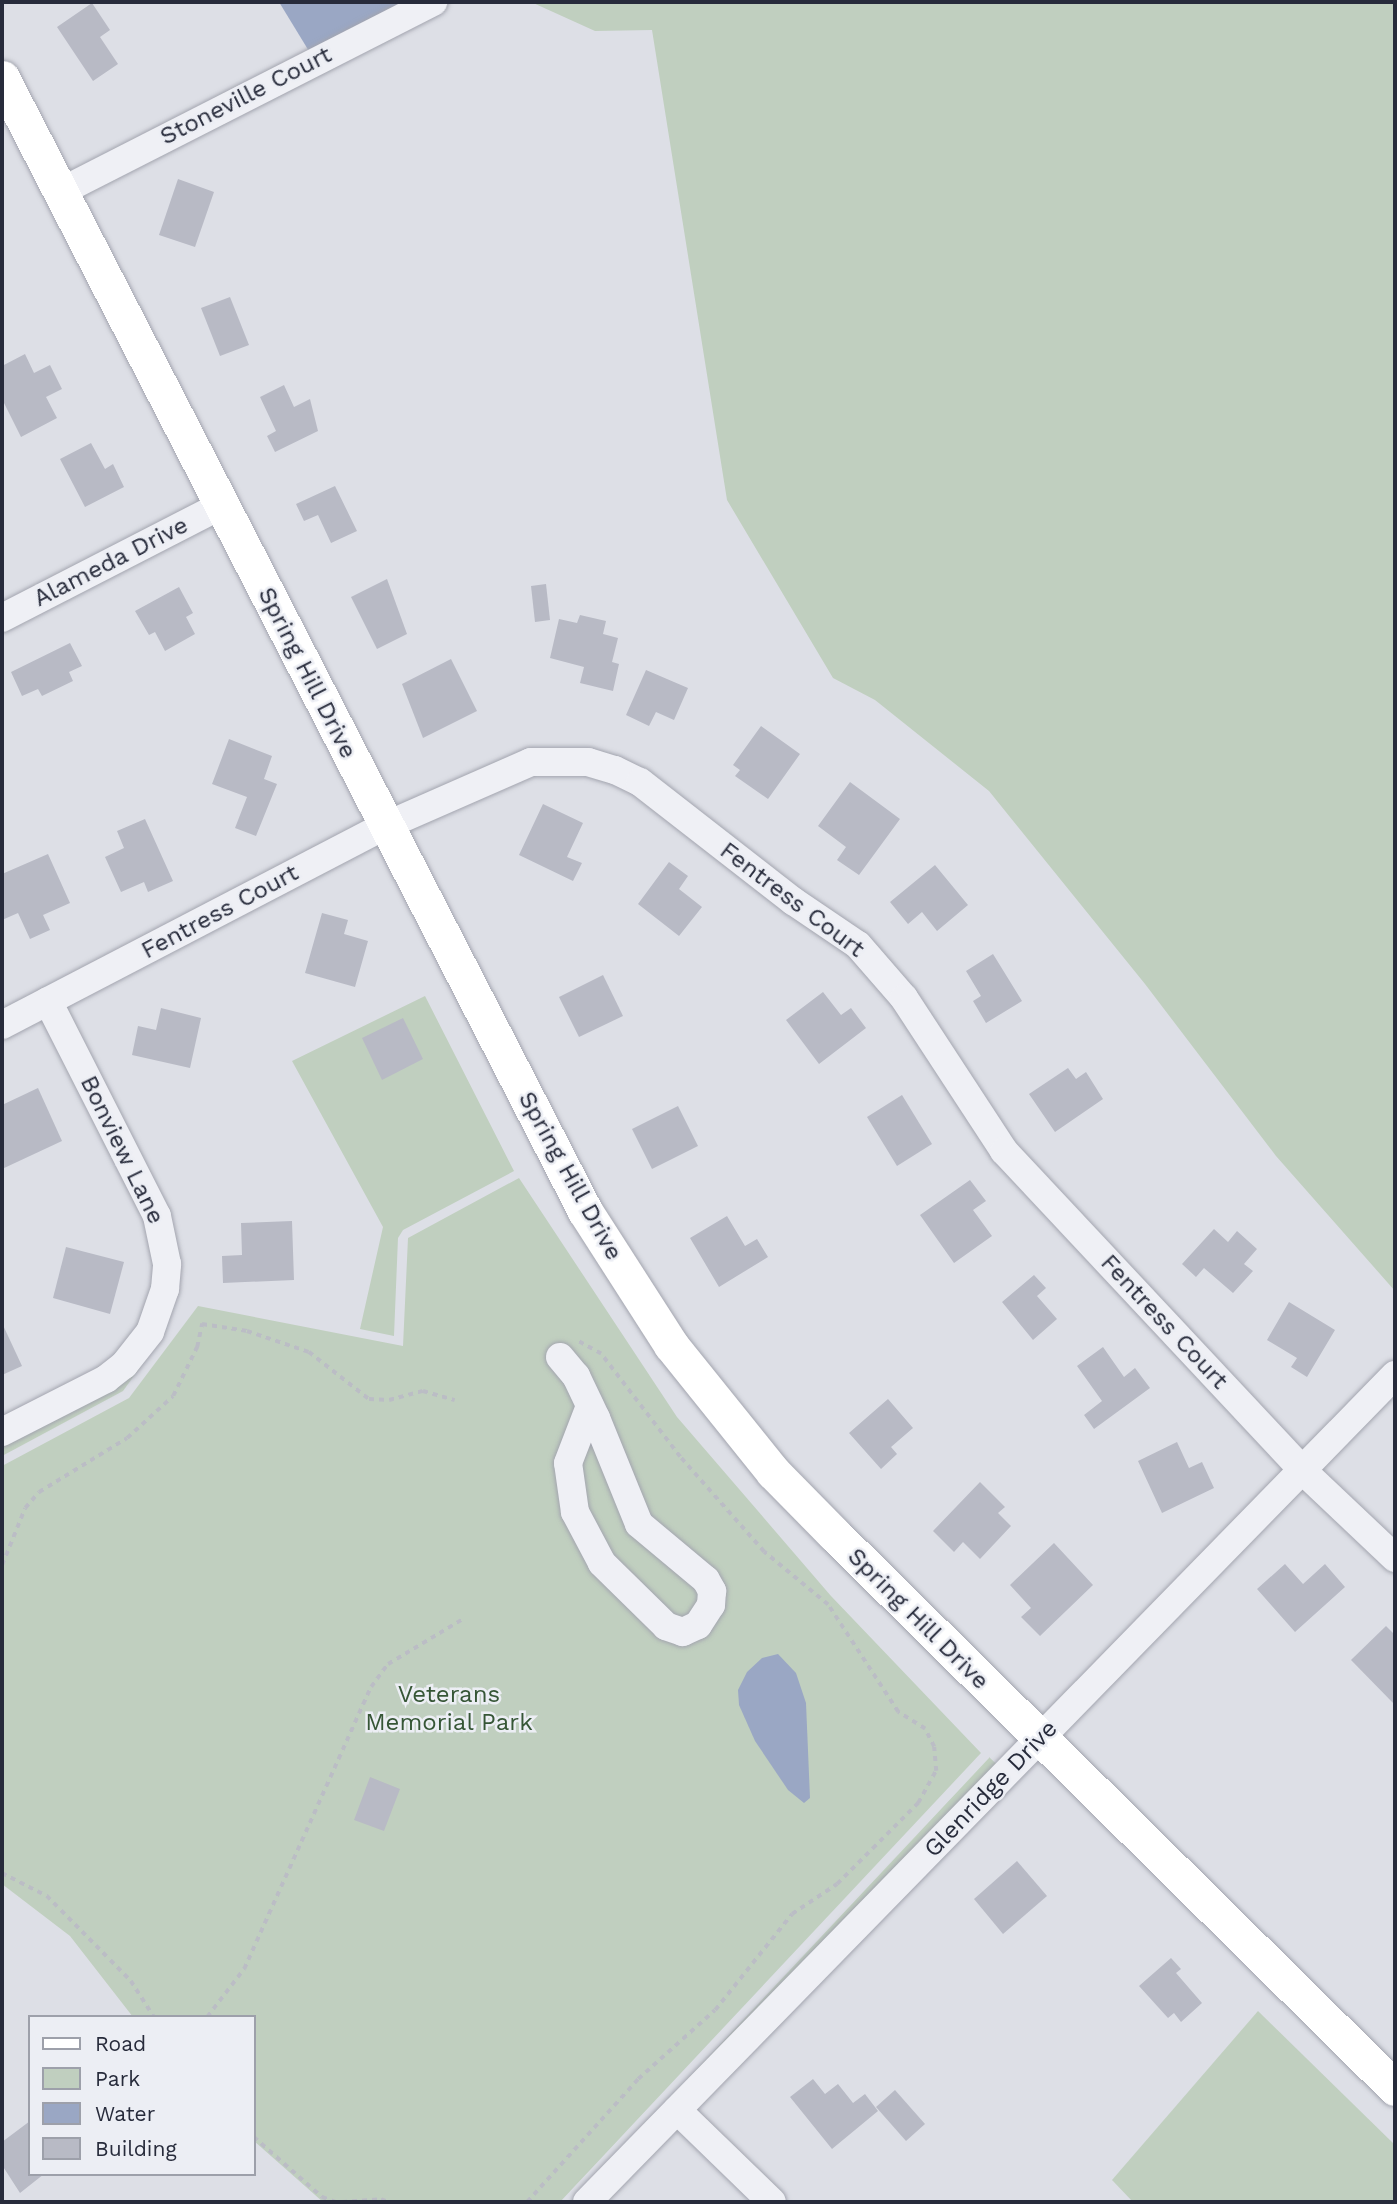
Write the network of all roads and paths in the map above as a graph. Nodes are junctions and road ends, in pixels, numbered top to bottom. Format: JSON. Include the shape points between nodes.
{"nodes":[{"id":1,"x":433,"y":2,"type":"edge"},
{"id":2,"x":2,"y":78,"type":"edge"},
{"id":3,"x":60,"y":192,"type":"junction"},
{"id":4,"x":220,"y":506,"type":"junction"},
{"id":5,"x":2,"y":618,"type":"edge"},
{"id":6,"x":386,"y":826,"type":"junction"},
{"id":7,"x":48,"y":1002,"type":"junction"},
{"id":8,"x":2,"y":1025,"type":"edge"},
{"id":9,"x":569,"y":1349,"type":"joint"},
{"id":10,"x":1395,"y":1375,"type":"edge"},
{"id":11,"x":455,"y":1400,"type":"dead end"},
{"id":12,"x":590,"y":1406,"type":"junction"},
{"id":13,"x":2,"y":1432,"type":"edge"},
{"id":14,"x":1302,"y":1470,"type":"junction"},
{"id":15,"x":1395,"y":1558,"type":"edge"},
{"id":16,"x":2,"y":1565,"type":"edge"},
{"id":17,"x":463,"y":1619,"type":"dead end"},
{"id":18,"x":1039,"y":1740,"type":"junction"},
{"id":19,"x":2,"y":1873,"type":"edge"},
{"id":20,"x":153,"y":2015,"type":"edge"},
{"id":21,"x":209,"y":2015,"type":"edge"},
{"id":22,"x":1395,"y":2088,"type":"edge"},
{"id":23,"x":677,"y":2110,"type":"junction"},
{"id":24,"x":256,"y":2139,"type":"edge"},
{"id":25,"x":336,"y":2202,"type":"edge"},
{"id":26,"x":342,"y":2202,"type":"edge"},
{"id":27,"x":388,"y":2202,"type":"edge"},
{"id":28,"x":527,"y":2202,"type":"edge"},
{"id":29,"x":587,"y":2202,"type":"edge"},
{"id":30,"x":772,"y":2202,"type":"edge"}],
"edges":[{"from":1,"to":3,"type":"street","name":"Stoneville Court"},
{"from":2,"to":3,"type":"main road","name":"Spring Hill Drive"},
{"from":3,"to":4,"type":"main road","name":"Spring Hill Drive"},
{"from":4,"to":5,"type":"street","name":"Alameda Drive"},
{"from":4,"to":6,"type":"main road","name":"Spring Hill Drive"},
{"from":6,"to":7,"type":"street","name":"Fentress Court"},
{"from":6,"to":14,"type":"street","name":"Fentress Court","via":[[531,762],[588,762],[640,782],[866,953],[904,998],[1004,1151]]},
{"from":6,"to":18,"type":"main road","name":"Spring Hill Drive","via":[[585,1211],[671,1345],[773,1472]]},
{"from":7,"to":8,"type":"street","name":"Fentress Court"},
{"from":7,"to":13,"type":"street","name":"Bonview Lane","via":[[157,1216],[167,1264],[165,1289],[150,1332],[124,1365],[106,1379]]},
{"from":9,"to":12,"type":"street"},
{"from":9,"to":28,"type":"path","via":[[601,1354],[680,1457],[756,1543],[828,1605],[898,1712],[925,1729],[934,1747],[936,1771],[918,1803],[837,1884],[792,1914],[715,2010],[638,2079]]},
{"from":10,"to":14,"type":"street","name":"Glenridge Drive"},
{"from":11,"to":16,"type":"path","via":[[423,1391],[389,1400],[369,1399],[309,1352],[247,1331],[202,1324],[197,1348],[173,1396],[128,1438],[39,1492],[25,1508]]},
{"from":12,"to":12,"type":"street","via":[[639,1524],[706,1580],[712,1591],[711,1605],[698,1625],[683,1632],[666,1626],[602,1563],[575,1512],[568,1463]]},
{"from":14,"to":15,"type":"street","name":"Fentress Court"},
{"from":14,"to":18,"type":"street","name":"Glenridge Drive"},
{"from":17,"to":21,"type":"path","via":[[388,1664],[371,1687],[244,1969]]},
{"from":18,"to":22,"type":"main road","name":"Spring Hill Drive"},
{"from":18,"to":23,"type":"street","name":"Glenridge Drive"},
{"from":19,"to":20,"type":"path","via":[[47,1896],[131,1981]]},
{"from":23,"to":29,"type":"street","name":"Glenridge Drive"},
{"from":23,"to":30,"type":"street"},
{"from":24,"to":25,"type":"path","via":[[322,2197]]},
{"from":26,"to":27,"type":"path"}]}
